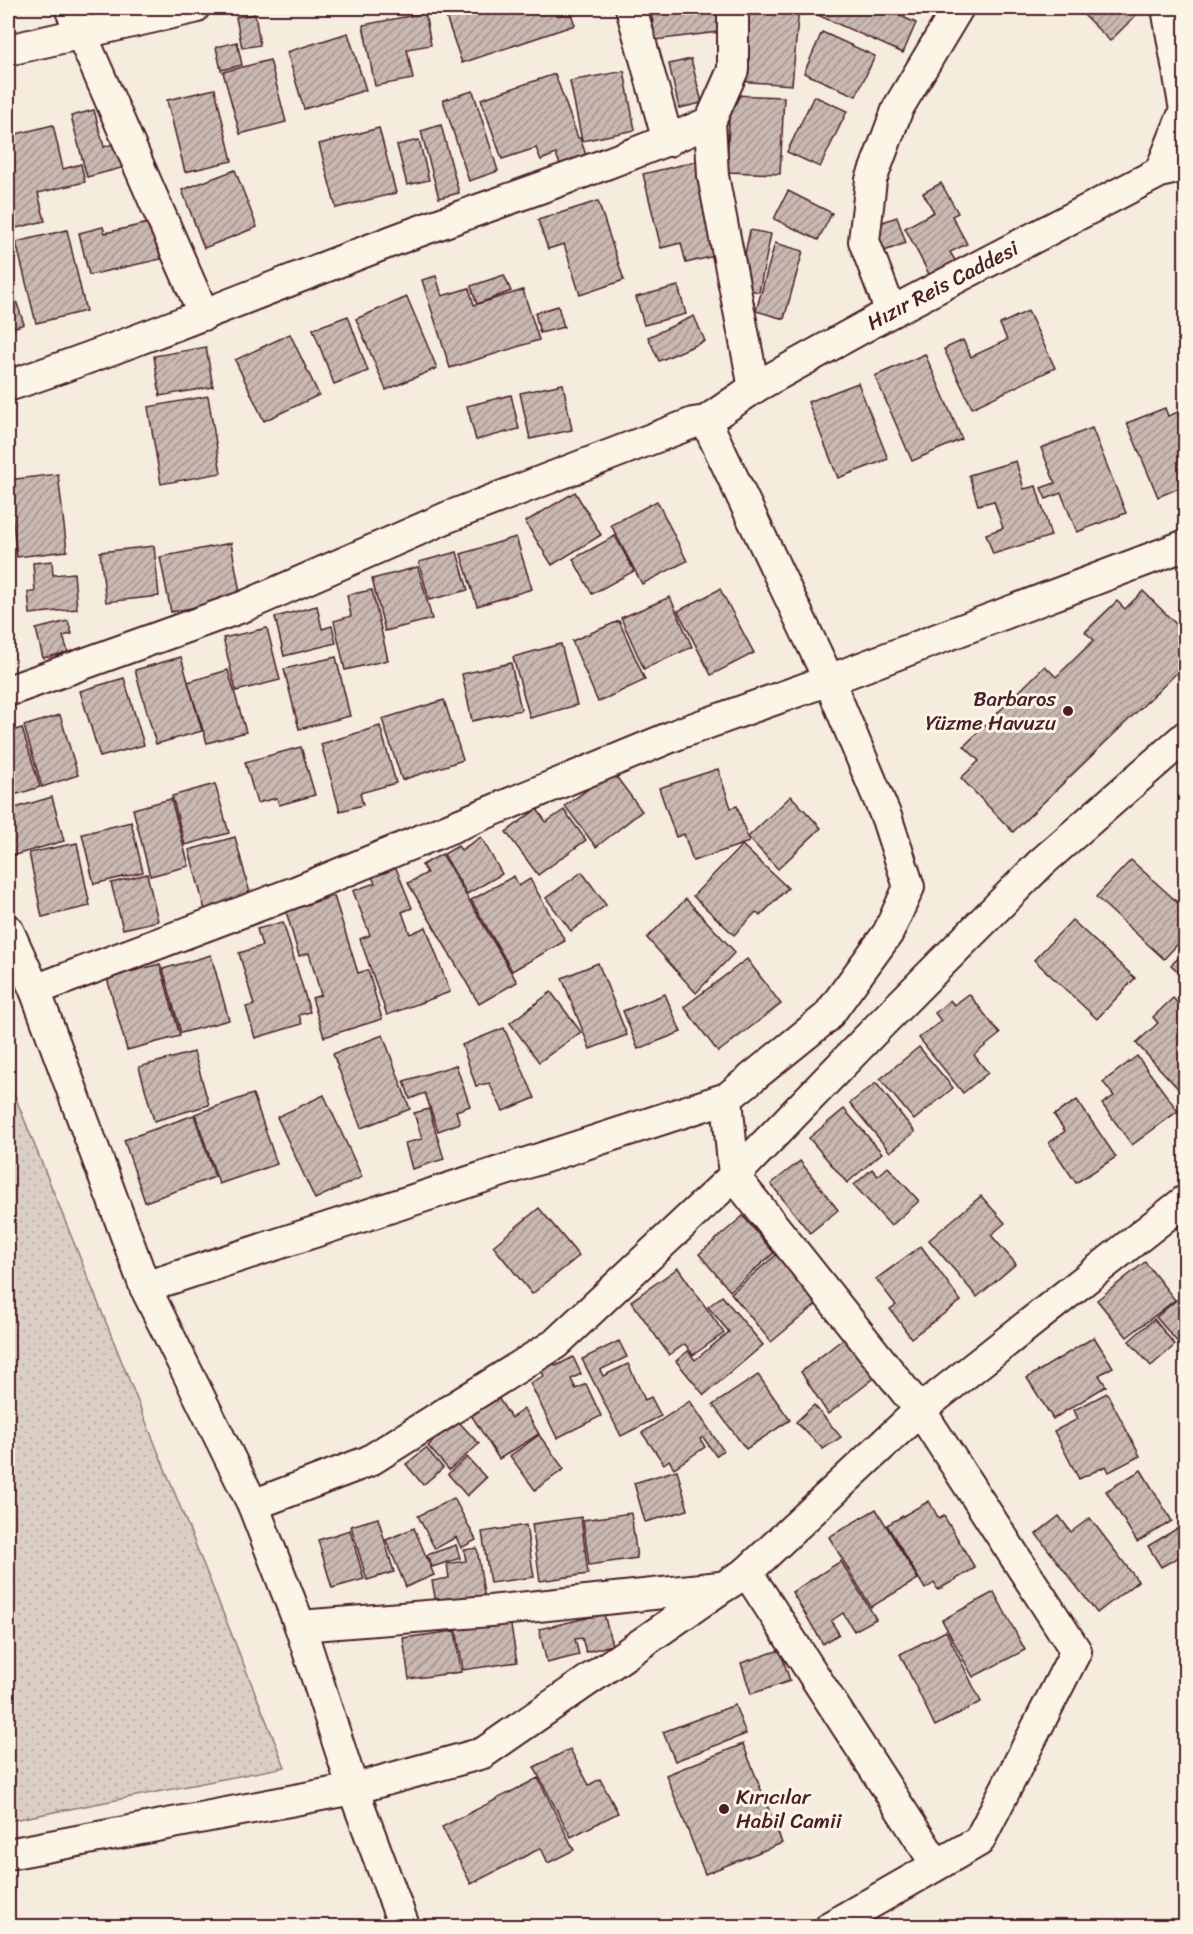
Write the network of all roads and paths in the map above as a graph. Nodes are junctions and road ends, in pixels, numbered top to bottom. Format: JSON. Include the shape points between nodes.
{"nodes":[{"id":1,"x":194,"y":8,"type":"edge"},
{"id":2,"x":631,"y":8,"type":"edge"},
{"id":3,"x":733,"y":8,"type":"edge"},
{"id":4,"x":958,"y":8,"type":"edge"},
{"id":5,"x":1167,"y":8,"type":"edge"},
{"id":6,"x":76,"y":20,"type":"edge"},
{"id":7,"x":8,"y":50,"type":"edge"},
{"id":8,"x":710,"y":122,"type":"junction"},
{"id":9,"x":668,"y":141,"type":"junction"},
{"id":10,"x":1173,"y":169,"type":"edge"},
{"id":11,"x":891,"y":312,"type":"junction"},
{"id":12,"x":204,"y":315,"type":"junction"},
{"id":13,"x":8,"y":386,"type":"edge"},
{"id":14,"x":754,"y":388,"type":"junction"},
{"id":15,"x":706,"y":421,"type":"junction"},
{"id":16,"x":1185,"y":545,"type":"edge"},
{"id":17,"x":829,"y":680,"type":"junction"},
{"id":18,"x":8,"y":691,"type":"edge"},
{"id":19,"x":1185,"y":736,"type":"edge"},
{"id":20,"x":8,"y":930,"type":"edge"},
{"id":21,"x":35,"y":990,"type":"junction"},
{"id":22,"x":727,"y":1098,"type":"junction"},
{"id":23,"x":734,"y":1176,"type":"junction"},
{"id":24,"x":1185,"y":1200,"type":"edge"},
{"id":25,"x":145,"y":1287,"type":"junction"},
{"id":26,"x":920,"y":1410,"type":"junction"},
{"id":27,"x":253,"y":1505,"type":"junction"},
{"id":28,"x":735,"y":1579,"type":"junction"},
{"id":29,"x":300,"y":1626,"type":"junction"},
{"id":30,"x":353,"y":1790,"type":"junction"},
{"id":31,"x":8,"y":1854,"type":"edge"},
{"id":32,"x":936,"y":1864,"type":"junction"},
{"id":33,"x":404,"y":1926,"type":"edge"},
{"id":34,"x":831,"y":1926,"type":"edge"}],
"edges":[{"from":1,"to":6,"type":"street"},
{"from":2,"to":9,"type":"street"},
{"from":3,"to":8,"type":"street","via":[[733,70]]},
{"from":4,"to":11,"type":"street","via":[[898,108],[871,180],[864,240]]},
{"from":5,"to":10,"type":"street","via":[[1185,110]]},
{"from":6,"to":7,"type":"street"},
{"from":6,"to":12,"type":"street"},
{"from":8,"to":9,"type":"street"},
{"from":8,"to":14,"type":"street","via":[[713,176]]},
{"from":9,"to":12,"type":"street","via":[[395,240]]},
{"from":10,"to":11,"type":"street","name":"Hızır Reis Caddesi"},
{"from":11,"to":14,"type":"street","name":"Hızır Reis Caddesi"},
{"from":12,"to":13,"type":"street"},
{"from":14,"to":15,"type":"street","name":"Hızır Reis Caddesi"},
{"from":15,"to":17,"type":"street"},
{"from":15,"to":18,"type":"street","name":"Hızır Reis Caddesi","via":[[448,517],[244,606]]},
{"from":16,"to":17,"type":"street"},
{"from":17,"to":21,"type":"street","via":[[683,732],[295,892]]},
{"from":17,"to":22,"type":"street","via":[[887,819],[909,887],[888,933],[827,1017]]},
{"from":19,"to":23,"type":"street","via":[[1041,863]]},
{"from":20,"to":21,"type":"street"},
{"from":21,"to":25,"type":"street"},
{"from":22,"to":23,"type":"street"},
{"from":22,"to":25,"type":"street"},
{"from":23,"to":26,"type":"street"},
{"from":23,"to":27,"type":"street","via":[[555,1344],[369,1461]]},
{"from":24,"to":26,"type":"street"},
{"from":25,"to":27,"type":"street"},
{"from":26,"to":28,"type":"street"},
{"from":26,"to":32,"type":"street","via":[[1076,1652],[979,1841]]},
{"from":27,"to":29,"type":"street"},
{"from":28,"to":29,"type":"street","via":[[490,1611]]},
{"from":28,"to":30,"type":"street","via":[[483,1752]]},
{"from":28,"to":32,"type":"street"},
{"from":29,"to":30,"type":"street"},
{"from":30,"to":31,"type":"street"},
{"from":30,"to":33,"type":"street"},
{"from":32,"to":34,"type":"street"}]}
